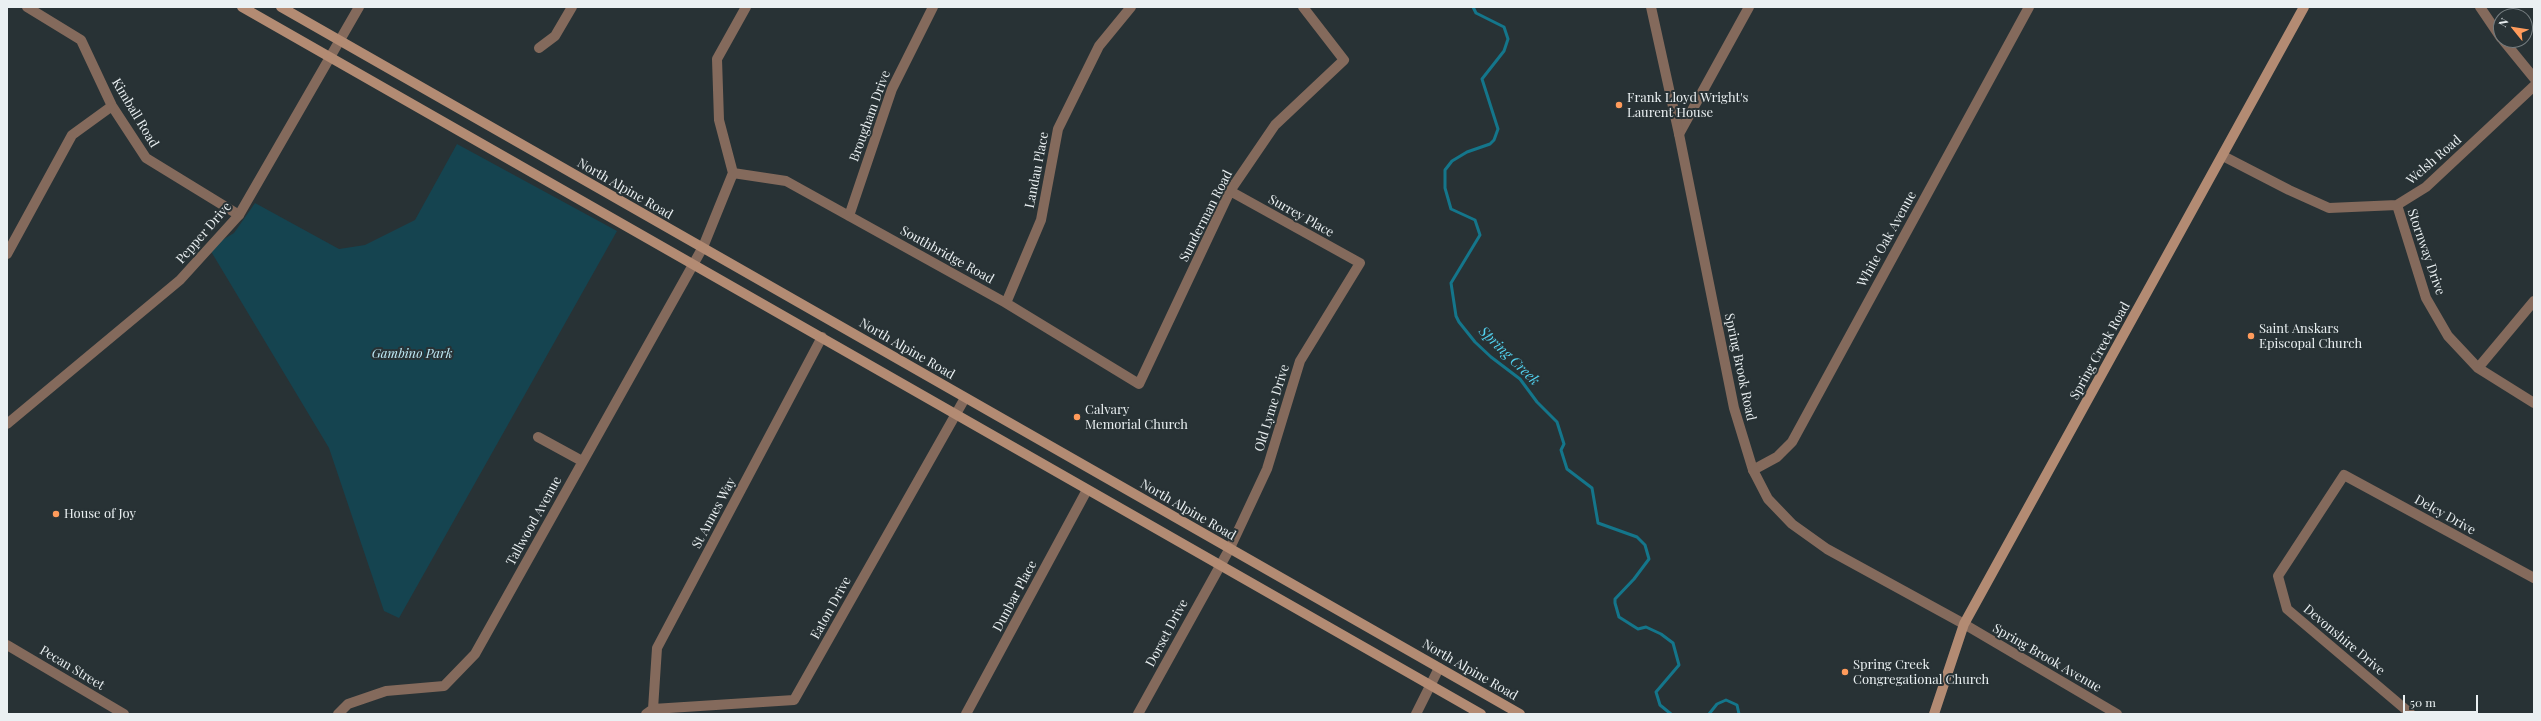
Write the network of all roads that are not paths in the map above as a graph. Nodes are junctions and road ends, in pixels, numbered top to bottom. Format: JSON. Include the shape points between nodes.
{"nodes":[{"id":1,"x":27,"y":7,"type":"edge"},
{"id":2,"x":242,"y":7,"type":"edge"},
{"id":3,"x":281,"y":7,"type":"edge"},
{"id":4,"x":359,"y":7,"type":"edge"},
{"id":5,"x":572,"y":7,"type":"edge"},
{"id":6,"x":746,"y":7,"type":"edge"},
{"id":7,"x":933,"y":7,"type":"edge"},
{"id":8,"x":1130,"y":7,"type":"edge"},
{"id":9,"x":1303,"y":7,"type":"edge"},
{"id":10,"x":1650,"y":7,"type":"edge"},
{"id":11,"x":1750,"y":7,"type":"edge"},
{"id":12,"x":2029,"y":7,"type":"edge"},
{"id":13,"x":2304,"y":7,"type":"edge"},
{"id":14,"x":2480,"y":7,"type":"edge"},
{"id":15,"x":2493,"y":26,"type":"edge"},
{"id":16,"x":341,"y":42,"type":"junction"},
{"id":17,"x":539,"y":48,"type":"dead end"},
{"id":18,"x":2509,"y":48,"type":"edge"},
{"id":19,"x":332,"y":58,"type":"junction"},
{"id":20,"x":2534,"y":78,"type":"edge"},
{"id":21,"x":2534,"y":86,"type":"edge"},
{"id":22,"x":112,"y":106,"type":"junction"},
{"id":23,"x":1679,"y":134,"type":"junction"},
{"id":24,"x":2223,"y":156,"type":"junction"},
{"id":25,"x":733,"y":173,"type":"junction"},
{"id":26,"x":1230,"y":191,"type":"junction"},
{"id":27,"x":2397,"y":205,"type":"junction"},
{"id":28,"x":239,"y":215,"type":"junction"},
{"id":29,"x":849,"y":216,"type":"junction"},
{"id":30,"x":703,"y":248,"type":"junction"},
{"id":31,"x":7,"y":254,"type":"edge"},
{"id":32,"x":1360,"y":263,"type":"joint"},
{"id":33,"x":692,"y":264,"type":"junction"},
{"id":34,"x":2534,"y":301,"type":"edge"},
{"id":35,"x":1006,"y":303,"type":"junction"},
{"id":36,"x":822,"y":338,"type":"junction"},
{"id":37,"x":2478,"y":368,"type":"junction"},
{"id":38,"x":1139,"y":384,"type":"joint"},
{"id":39,"x":965,"y":398,"type":"junction"},
{"id":40,"x":2534,"y":403,"type":"edge"},
{"id":41,"x":955,"y":414,"type":"junction"},
{"id":42,"x":7,"y":424,"type":"edge"},
{"id":43,"x":538,"y":436,"type":"dead end"},
{"id":44,"x":582,"y":461,"type":"junction"},
{"id":45,"x":1753,"y":470,"type":"junction"},
{"id":46,"x":2344,"y":475,"type":"joint"},
{"id":47,"x":1087,"y":490,"type":"junction"},
{"id":48,"x":1230,"y":548,"type":"junction"},
{"id":49,"x":1219,"y":564,"type":"junction"},
{"id":50,"x":2534,"y":578,"type":"edge"},
{"id":51,"x":1964,"y":624,"type":"junction"},
{"id":52,"x":7,"y":645,"type":"edge"},
{"id":53,"x":1439,"y":668,"type":"junction"},
{"id":54,"x":1431,"y":686,"type":"junction"},
{"id":55,"x":650,"y":711,"type":"edge"},
{"id":56,"x":124,"y":714,"type":"edge"},
{"id":57,"x":338,"y":714,"type":"edge"},
{"id":58,"x":966,"y":714,"type":"edge"},
{"id":59,"x":1138,"y":714,"type":"edge"},
{"id":60,"x":1416,"y":714,"type":"edge"},
{"id":61,"x":1481,"y":714,"type":"edge"},
{"id":62,"x":1520,"y":714,"type":"edge"},
{"id":63,"x":1934,"y":714,"type":"edge"},
{"id":64,"x":2118,"y":714,"type":"edge"},
{"id":65,"x":2411,"y":714,"type":"edge"}],
"edges":[{"from":1,"to":22,"type":"street","name":"Kimball Road","via":[[81,40]]},
{"from":2,"to":19,"type":"main road"},
{"from":3,"to":16,"type":"main road","name":"North Alpine Road"},
{"from":4,"to":16,"type":"street","name":"Pepper Drive"},
{"from":5,"to":17,"type":"street","via":[[555,36]]},
{"from":6,"to":25,"type":"street","via":[[717,59],[719,120]]},
{"from":7,"to":29,"type":"street","name":"Brougham Drive","via":[[892,89]]},
{"from":8,"to":35,"type":"street","name":"Landau Place","via":[[1099,46],[1058,129],[1040,220]]},
{"from":9,"to":26,"type":"street","name":"Sunderman Road","via":[[1344,60],[1275,125]]},
{"from":10,"to":23,"type":"street","name":"Spring Brook Road"},
{"from":11,"to":23,"type":"street"},
{"from":12,"to":45,"type":"street","name":"White Oak Avenue","via":[[1792,442],[1777,457]]},
{"from":13,"to":24,"type":"main road","name":"Spring Creek Road"},
{"from":14,"to":15,"type":"street"},
{"from":16,"to":19,"type":"street","name":"Pepper Drive"},
{"from":16,"to":30,"type":"main road","name":"North Alpine Road"},
{"from":18,"to":20,"type":"street"},
{"from":19,"to":28,"type":"street","name":"Pepper Drive"},
{"from":19,"to":33,"type":"main road"},
{"from":21,"to":27,"type":"street","name":"Welsh Road","via":[[2426,187]]},
{"from":22,"to":28,"type":"street","name":"Kimball Road","via":[[146,158]]},
{"from":22,"to":31,"type":"street","via":[[72,135]]},
{"from":23,"to":45,"type":"street","name":"Spring Brook Road","via":[[1734,408]]},
{"from":24,"to":27,"type":"street","name":"Welsh Road","via":[[2329,208]]},
{"from":24,"to":51,"type":"main road","name":"Spring Creek Road"},
{"from":25,"to":29,"type":"street","name":"Southbridge Road","via":[[786,181]]},
{"from":25,"to":30,"type":"street","name":"Tallwood Avenue"},
{"from":26,"to":32,"type":"street","name":"Surrey Place"},
{"from":26,"to":38,"type":"street","name":"Sunderman Road"},
{"from":27,"to":37,"type":"street","name":"Stornway Drive","via":[[2426,298],[2448,336]]},
{"from":28,"to":42,"type":"street","name":"Pepper Drive","via":[[180,280]]},
{"from":29,"to":35,"type":"street","name":"Southbridge Road"},
{"from":30,"to":33,"type":"street","name":"Tallwood Avenue"},
{"from":30,"to":39,"type":"main road","name":"North Alpine Road"},
{"from":32,"to":48,"type":"street","name":"Old Lyme Drive","via":[[1300,361],[1267,469]]},
{"from":33,"to":36,"type":"main road"},
{"from":33,"to":44,"type":"street","name":"Tallwood Avenue"},
{"from":34,"to":37,"type":"street"},
{"from":35,"to":38,"type":"street","name":"Southbridge Road"},
{"from":36,"to":41,"type":"main road"},
{"from":36,"to":55,"type":"street","name":"St Annes Way","via":[[657,648]]},
{"from":37,"to":40,"type":"street","name":"Stornway Drive"},
{"from":39,"to":41,"type":"street","name":"Eaton Drive"},
{"from":39,"to":48,"type":"main road","name":"North Alpine Road"},
{"from":41,"to":47,"type":"main road"},
{"from":41,"to":55,"type":"street","name":"Eaton Drive","via":[[794,700]]},
{"from":43,"to":44,"type":"street"},
{"from":44,"to":57,"type":"street","name":"Tallwood Avenue","via":[[475,654],[444,686],[386,691],[348,704]]},
{"from":45,"to":51,"type":"street","name":"Spring Brook Road","via":[[1768,499],[1792,524],[1827,549]]},
{"from":46,"to":50,"type":"street","name":"Delcy Drive"},
{"from":46,"to":65,"type":"street","name":"Devonshire Drive","via":[[2278,576],[2287,609]]},
{"from":47,"to":49,"type":"main road"},
{"from":47,"to":58,"type":"street","name":"Dunbar Place"},
{"from":48,"to":49,"type":"street","name":"Old Lyme Drive"},
{"from":48,"to":53,"type":"main road","name":"North Alpine Road"},
{"from":49,"to":54,"type":"main road"},
{"from":49,"to":59,"type":"street","name":"Dorset Drive"},
{"from":51,"to":63,"type":"main road","name":"Spring Creek Road"},
{"from":51,"to":64,"type":"street","name":"Spring Brook Avenue"},
{"from":52,"to":56,"type":"street","name":"Pecan Street"},
{"from":53,"to":54,"type":"street"},
{"from":53,"to":62,"type":"main road","name":"North Alpine Road"},
{"from":54,"to":60,"type":"street"},
{"from":54,"to":61,"type":"main road"}]}
